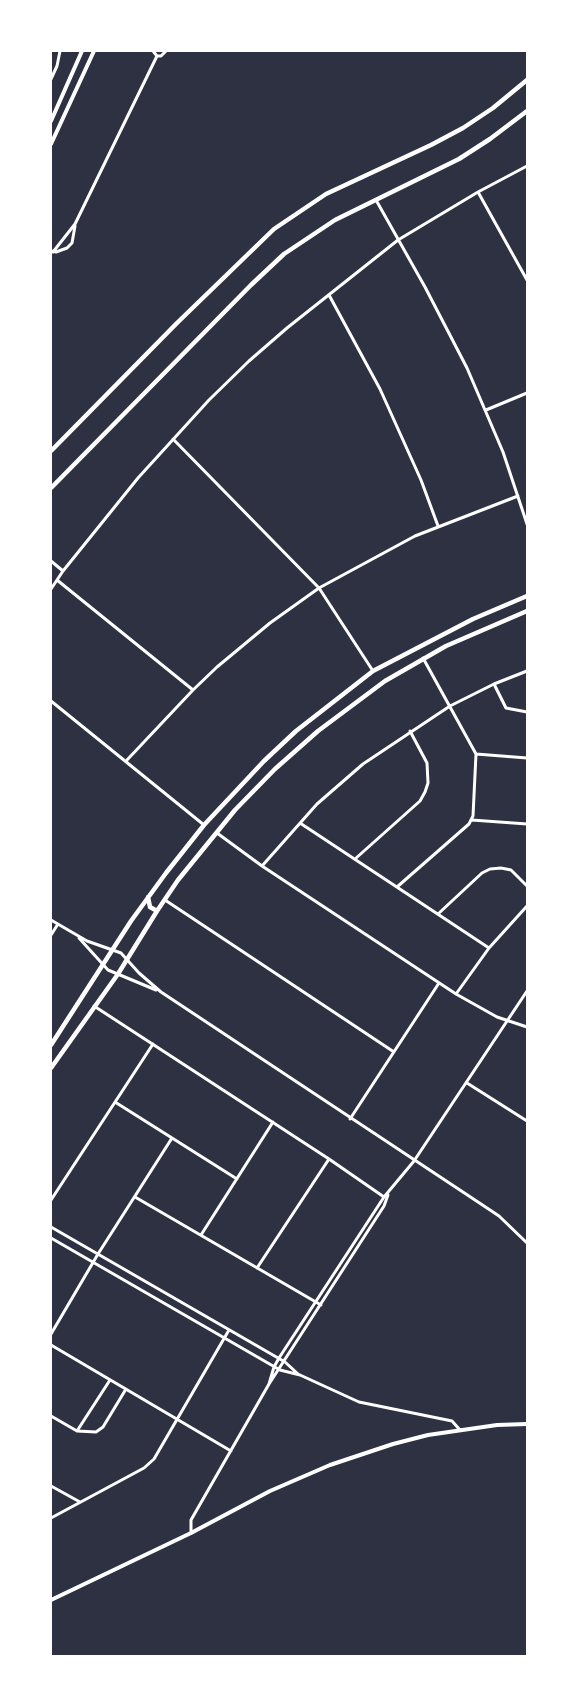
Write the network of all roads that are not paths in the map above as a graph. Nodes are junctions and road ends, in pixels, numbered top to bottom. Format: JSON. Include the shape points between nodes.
{"nodes":[{"id":1,"x":60,"y":51,"type":"edge"},
{"id":2,"x":82,"y":51,"type":"edge"},
{"id":3,"x":94,"y":51,"type":"edge"},
{"id":4,"x":153,"y":51,"type":"edge"},
{"id":5,"x":166,"y":51,"type":"edge"},
{"id":6,"x":157,"y":56,"type":"junction"},
{"id":7,"x":51,"y":80,"type":"edge"},
{"id":8,"x":527,"y":80,"type":"edge"},
{"id":9,"x":527,"y":111,"type":"edge"},
{"id":10,"x":51,"y":121,"type":"edge"},
{"id":11,"x":51,"y":144,"type":"edge"},
{"id":12,"x":527,"y":166,"type":"edge"},
{"id":13,"x":478,"y":192,"type":"junction"},
{"id":14,"x":376,"y":200,"type":"junction"},
{"id":15,"x":75,"y":224,"type":"junction"},
{"id":16,"x":398,"y":240,"type":"junction"},
{"id":17,"x":52,"y":251,"type":"edge"},
{"id":18,"x":527,"y":280,"type":"edge"},
{"id":19,"x":329,"y":295,"type":"junction"},
{"id":20,"x":527,"y":393,"type":"edge"},
{"id":21,"x":486,"y":410,"type":"junction"},
{"id":22,"x":173,"y":439,"type":"junction"},
{"id":23,"x":51,"y":451,"type":"edge"},
{"id":24,"x":51,"y":489,"type":"edge"},
{"id":25,"x":518,"y":496,"type":"junction"},
{"id":26,"x":527,"y":524,"type":"edge"},
{"id":27,"x":438,"y":526,"type":"junction"},
{"id":28,"x":51,"y":561,"type":"edge"},
{"id":29,"x":63,"y":571,"type":"junction"},
{"id":30,"x":57,"y":580,"type":"junction"},
{"id":31,"x":319,"y":588,"type":"junction"},
{"id":32,"x":51,"y":589,"type":"edge"},
{"id":33,"x":527,"y":596,"type":"edge"},
{"id":34,"x":527,"y":611,"type":"edge"},
{"id":35,"x":423,"y":658,"type":"junction"},
{"id":36,"x":373,"y":671,"type":"junction"},
{"id":37,"x":527,"y":671,"type":"edge"},
{"id":38,"x":494,"y":684,"type":"junction"},
{"id":39,"x":193,"y":690,"type":"junction"},
{"id":40,"x":51,"y":700,"type":"edge"},
{"id":41,"x":450,"y":706,"type":"junction"},
{"id":42,"x":527,"y":712,"type":"edge"},
{"id":43,"x":410,"y":731,"type":"junction"},
{"id":44,"x":476,"y":754,"type":"junction"},
{"id":45,"x":527,"y":758,"type":"edge"},
{"id":46,"x":127,"y":760,"type":"junction"},
{"id":47,"x":472,"y":820,"type":"junction"},
{"id":48,"x":300,"y":824,"type":"junction"},
{"id":49,"x":527,"y":824,"type":"edge"},
{"id":50,"x":204,"y":825,"type":"junction"},
{"id":51,"x":216,"y":832,"type":"junction"},
{"id":52,"x":355,"y":860,"type":"junction"},
{"id":53,"x":262,"y":866,"type":"junction"},
{"id":54,"x":527,"y":886,"type":"edge"},
{"id":55,"x":397,"y":887,"type":"junction"},
{"id":56,"x":148,"y":897,"type":"junction"},
{"id":57,"x":164,"y":900,"type":"junction"},
{"id":58,"x":527,"y":906,"type":"edge"},
{"id":59,"x":157,"y":911,"type":"junction"},
{"id":60,"x":438,"y":914,"type":"junction"},
{"id":61,"x":51,"y":920,"type":"edge"},
{"id":62,"x":58,"y":924,"type":"junction"},
{"id":63,"x":51,"y":934,"type":"edge"},
{"id":64,"x":78,"y":937,"type":"junction"},
{"id":65,"x":489,"y":948,"type":"junction"},
{"id":66,"x":114,"y":949,"type":"junction"},
{"id":67,"x":127,"y":959,"type":"junction"},
{"id":68,"x":104,"y":964,"type":"junction"},
{"id":69,"x":118,"y":974,"type":"junction"},
{"id":70,"x":439,"y":983,"type":"junction"},
{"id":71,"x":527,"y":991,"type":"edge"},
{"id":72,"x":160,"y":992,"type":"junction"},
{"id":73,"x":456,"y":994,"type":"junction"},
{"id":74,"x":94,"y":1006,"type":"junction"},
{"id":75,"x":507,"y":1020,"type":"junction"},
{"id":76,"x":527,"y":1027,"type":"edge"},
{"id":77,"x":153,"y":1044,"type":"junction"},
{"id":78,"x":51,"y":1046,"type":"edge"},
{"id":79,"x":394,"y":1052,"type":"junction"},
{"id":80,"x":51,"y":1068,"type":"edge"},
{"id":81,"x":467,"y":1083,"type":"junction"},
{"id":82,"x":115,"y":1102,"type":"junction"},
{"id":83,"x":350,"y":1119,"type":"junction"},
{"id":84,"x":527,"y":1121,"type":"edge"},
{"id":85,"x":273,"y":1122,"type":"junction"},
{"id":86,"x":172,"y":1138,"type":"junction"},
{"id":87,"x":329,"y":1159,"type":"junction"},
{"id":88,"x":414,"y":1161,"type":"junction"},
{"id":89,"x":237,"y":1179,"type":"junction"},
{"id":90,"x":135,"y":1197,"type":"junction"},
{"id":91,"x":386,"y":1197,"type":"junction"},
{"id":92,"x":51,"y":1200,"type":"edge"},
{"id":93,"x":51,"y":1227,"type":"edge"},
{"id":94,"x":201,"y":1235,"type":"junction"},
{"id":95,"x":51,"y":1238,"type":"edge"},
{"id":96,"x":527,"y":1243,"type":"edge"},
{"id":97,"x":98,"y":1254,"type":"junction"},
{"id":98,"x":93,"y":1262,"type":"junction"},
{"id":99,"x":257,"y":1268,"type":"junction"},
{"id":100,"x":316,"y":1302,"type":"junction"},
{"id":101,"x":321,"y":1305,"type":"junction"},
{"id":102,"x":229,"y":1330,"type":"junction"},
{"id":103,"x":51,"y":1334,"type":"edge"},
{"id":104,"x":225,"y":1338,"type":"junction"},
{"id":105,"x":51,"y":1345,"type":"edge"},
{"id":106,"x":279,"y":1358,"type":"junction"},
{"id":107,"x":285,"y":1362,"type":"junction"},
{"id":108,"x":274,"y":1367,"type":"junction"},
{"id":109,"x":280,"y":1370,"type":"junction"},
{"id":110,"x":300,"y":1375,"type":"junction"},
{"id":111,"x":110,"y":1380,"type":"junction"},
{"id":112,"x":269,"y":1384,"type":"junction"},
{"id":113,"x":126,"y":1389,"type":"junction"},
{"id":114,"x":51,"y":1416,"type":"edge"},
{"id":115,"x":178,"y":1420,"type":"junction"},
{"id":116,"x":527,"y":1424,"type":"edge"},
{"id":117,"x":460,"y":1430,"type":"junction"},
{"id":118,"x":77,"y":1431,"type":"junction"},
{"id":119,"x":231,"y":1451,"type":"junction"},
{"id":120,"x":51,"y":1486,"type":"edge"},
{"id":121,"x":80,"y":1502,"type":"junction"},
{"id":122,"x":51,"y":1518,"type":"edge"},
{"id":123,"x":191,"y":1533,"type":"junction"},
{"id":124,"x":51,"y":1600,"type":"edge"}],
"edges":[{"from":1,"to":7,"type":"street"},
{"from":2,"to":10,"type":"street"},
{"from":3,"to":11,"type":"street"},
{"from":4,"to":6,"type":"street"},
{"from":5,"to":6,"type":"street"},
{"from":6,"to":15,"type":"street"},
{"from":8,"to":23,"type":"main road","via":[[463,128],[340,186],[286,219],[250,250]]},
{"from":9,"to":14,"type":"main road","via":[[459,159]]},
{"from":12,"to":13,"type":"street"},
{"from":13,"to":16,"type":"street"},
{"from":13,"to":18,"type":"street"},
{"from":14,"to":16,"type":"street"},
{"from":14,"to":24,"type":"main road","via":[[322,228],[273,264]]},
{"from":15,"to":17,"type":"street"},
{"from":15,"to":17,"type":"street","via":[[72,243],[62,251]]},
{"from":16,"to":19,"type":"street"},
{"from":16,"to":21,"type":"street","via":[[447,327]]},
{"from":19,"to":22,"type":"street","via":[[249,361]]},
{"from":19,"to":27,"type":"street","via":[[380,388]]},
{"from":20,"to":21,"type":"street"},
{"from":21,"to":25,"type":"street"},
{"from":22,"to":29,"type":"street"},
{"from":22,"to":31,"type":"street"},
{"from":25,"to":26,"type":"street"},
{"from":25,"to":27,"type":"street"},
{"from":27,"to":31,"type":"street"},
{"from":28,"to":29,"type":"street"},
{"from":29,"to":30,"type":"street"},
{"from":30,"to":32,"type":"street"},
{"from":30,"to":39,"type":"street"},
{"from":31,"to":36,"type":"street"},
{"from":31,"to":39,"type":"street","via":[[243,644]]},
{"from":33,"to":36,"type":"main road"},
{"from":34,"to":35,"type":"main road"},
{"from":35,"to":41,"type":"street"},
{"from":35,"to":51,"type":"main road","via":[[368,692],[318,731],[261,783]]},
{"from":36,"to":50,"type":"main road","via":[[296,731]]},
{"from":37,"to":38,"type":"street"},
{"from":38,"to":41,"type":"street"},
{"from":38,"to":42,"type":"street","via":[[506,708]]},
{"from":39,"to":46,"type":"street"},
{"from":40,"to":46,"type":"street"},
{"from":41,"to":43,"type":"street"},
{"from":41,"to":44,"type":"street"},
{"from":43,"to":48,"type":"street","via":[[349,775]]},
{"from":43,"to":52,"type":"street","via":[[427,763],[425,792]]},
{"from":44,"to":45,"type":"street"},
{"from":44,"to":47,"type":"street"},
{"from":46,"to":50,"type":"street"},
{"from":47,"to":49,"type":"street"},
{"from":47,"to":55,"type":"street"},
{"from":48,"to":52,"type":"street"},
{"from":48,"to":53,"type":"street"},
{"from":50,"to":56,"type":"main road"},
{"from":51,"to":53,"type":"street"},
{"from":51,"to":57,"type":"main road"},
{"from":52,"to":55,"type":"street"},
{"from":53,"to":70,"type":"street"},
{"from":54,"to":60,"type":"street","via":[[511,870],[490,869]]},
{"from":55,"to":60,"type":"street"},
{"from":56,"to":59,"type":"main road","via":[[150,907]]},
{"from":56,"to":66,"type":"main road"},
{"from":57,"to":59,"type":"main road"},
{"from":57,"to":79,"type":"street"},
{"from":58,"to":65,"type":"street"},
{"from":59,"to":67,"type":"main road"},
{"from":60,"to":65,"type":"street"},
{"from":61,"to":62,"type":"street"},
{"from":62,"to":63,"type":"street"},
{"from":62,"to":64,"type":"street"},
{"from":64,"to":66,"type":"street"},
{"from":64,"to":68,"type":"street"},
{"from":65,"to":73,"type":"street"},
{"from":66,"to":67,"type":"street"},
{"from":66,"to":68,"type":"main road"},
{"from":67,"to":69,"type":"main road"},
{"from":67,"to":72,"type":"street"},
{"from":68,"to":69,"type":"street"},
{"from":68,"to":78,"type":"main road"},
{"from":69,"to":72,"type":"street"},
{"from":69,"to":74,"type":"main road"},
{"from":70,"to":73,"type":"street"},
{"from":70,"to":79,"type":"street"},
{"from":71,"to":75,"type":"street"},
{"from":72,"to":83,"type":"street"},
{"from":73,"to":75,"type":"street"},
{"from":74,"to":77,"type":"street"},
{"from":74,"to":80,"type":"main road"},
{"from":75,"to":76,"type":"street"},
{"from":75,"to":81,"type":"street"},
{"from":77,"to":82,"type":"street"},
{"from":77,"to":85,"type":"street"},
{"from":79,"to":83,"type":"street"},
{"from":81,"to":84,"type":"street"},
{"from":81,"to":88,"type":"street"},
{"from":82,"to":86,"type":"street"},
{"from":82,"to":92,"type":"street"},
{"from":83,"to":88,"type":"street"},
{"from":85,"to":87,"type":"street"},
{"from":85,"to":89,"type":"street"},
{"from":86,"to":89,"type":"street"},
{"from":86,"to":90,"type":"street"},
{"from":87,"to":91,"type":"street"},
{"from":87,"to":99,"type":"street"},
{"from":88,"to":91,"type":"street"},
{"from":88,"to":96,"type":"street","via":[[499,1216]]},
{"from":89,"to":94,"type":"street"},
{"from":90,"to":94,"type":"street"},
{"from":90,"to":97,"type":"street"},
{"from":91,"to":100,"type":"street"},
{"from":91,"to":101,"type":"street"},
{"from":93,"to":97,"type":"street"},
{"from":94,"to":99,"type":"street"},
{"from":95,"to":98,"type":"street"},
{"from":97,"to":98,"type":"street"},
{"from":97,"to":102,"type":"street"},
{"from":98,"to":103,"type":"street"},
{"from":98,"to":104,"type":"street"},
{"from":99,"to":100,"type":"street"},
{"from":100,"to":101,"type":"street"},
{"from":100,"to":106,"type":"street"},
{"from":101,"to":107,"type":"street"},
{"from":102,"to":104,"type":"street"},
{"from":102,"to":106,"type":"street"},
{"from":104,"to":108,"type":"street"},
{"from":104,"to":115,"type":"street"},
{"from":105,"to":111,"type":"street"},
{"from":106,"to":107,"type":"street"},
{"from":106,"to":108,"type":"street"},
{"from":107,"to":109,"type":"street"},
{"from":107,"to":110,"type":"street"},
{"from":108,"to":109,"type":"street"},
{"from":108,"to":112,"type":"street"},
{"from":109,"to":110,"type":"street"},
{"from":109,"to":112,"type":"street"},
{"from":110,"to":117,"type":"street","via":[[359,1402],[448,1419]]},
{"from":111,"to":113,"type":"street"},
{"from":111,"to":118,"type":"street"},
{"from":112,"to":119,"type":"street"},
{"from":113,"to":115,"type":"street"},
{"from":113,"to":118,"type":"street","via":[[101,1429]]},
{"from":114,"to":118,"type":"street"},
{"from":115,"to":119,"type":"street"},
{"from":115,"to":121,"type":"street","via":[[149,1464]]},
{"from":116,"to":117,"type":"street"},
{"from":117,"to":123,"type":"street","via":[[410,1439],[330,1465],[270,1491]]},
{"from":119,"to":123,"type":"street","via":[[191,1520]]},
{"from":120,"to":121,"type":"street"},
{"from":121,"to":122,"type":"street"},
{"from":123,"to":124,"type":"street"}]}
